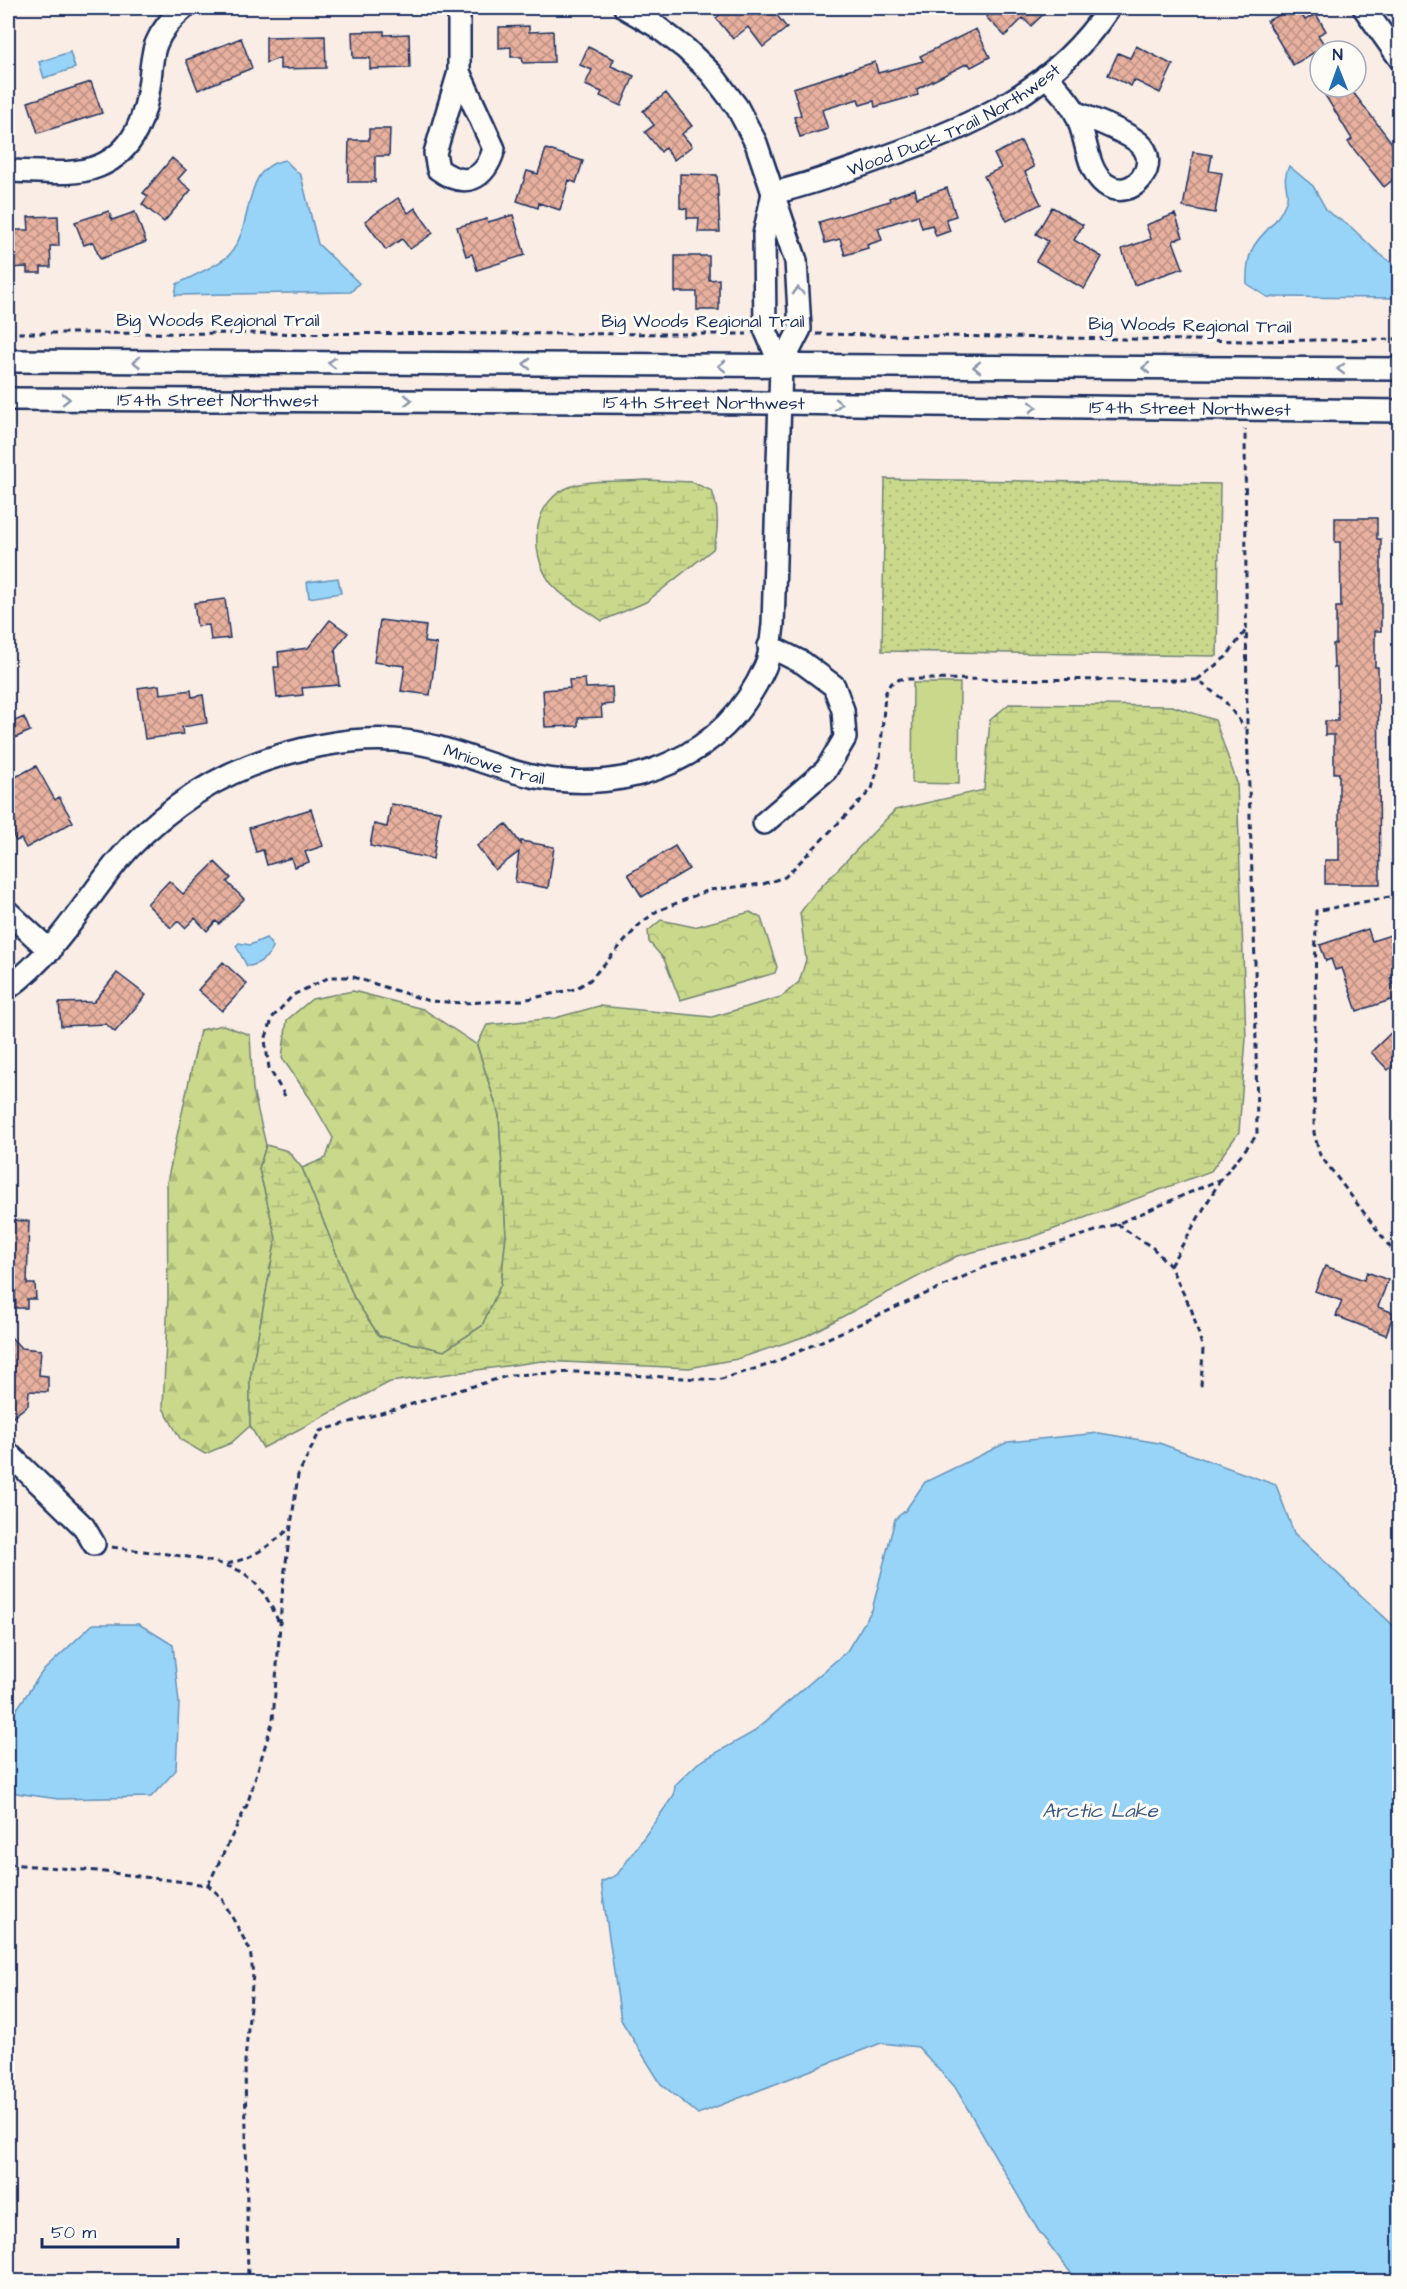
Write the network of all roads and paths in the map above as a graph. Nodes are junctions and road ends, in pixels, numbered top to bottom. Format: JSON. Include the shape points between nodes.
{"nodes":[{"id":1,"x":184,"y":8,"type":"edge"},
{"id":2,"x":459,"y":8,"type":"edge"},
{"id":3,"x":625,"y":8,"type":"edge"},
{"id":4,"x":1109,"y":8,"type":"edge"},
{"id":5,"x":1364,"y":8,"type":"edge"},
{"id":6,"x":1400,"y":59,"type":"edge"},
{"id":7,"x":459,"y":72,"type":"dead end"},
{"id":8,"x":1046,"y":76,"type":"junction"},
{"id":9,"x":1075,"y":112,"type":"dead end"},
{"id":10,"x":8,"y":171,"type":"edge"},
{"id":11,"x":773,"y":193,"type":"junction"},
{"id":12,"x":8,"y":333,"type":"edge"},
{"id":13,"x":767,"y":334,"type":"junction"},
{"id":14,"x":797,"y":334,"type":"junction"},
{"id":15,"x":1400,"y":339,"type":"edge"},
{"id":16,"x":8,"y":361,"type":"edge"},
{"id":17,"x":781,"y":366,"type":"junction"},
{"id":18,"x":1400,"y":369,"type":"edge"},
{"id":19,"x":8,"y":399,"type":"edge"},
{"id":20,"x":779,"y":403,"type":"junction"},
{"id":21,"x":1400,"y":411,"type":"edge"},
{"id":22,"x":1245,"y":426,"type":"dead end"},
{"id":23,"x":1246,"y":630,"type":"junction"},
{"id":24,"x":769,"y":646,"type":"junction"},
{"id":25,"x":1197,"y":680,"type":"junction"},
{"id":26,"x":1246,"y":729,"type":"junction"},
{"id":27,"x":764,"y":823,"type":"dead end"},
{"id":28,"x":1400,"y":895,"type":"edge"},
{"id":29,"x":8,"y":912,"type":"edge"},
{"id":30,"x":50,"y":951,"type":"junction"},
{"id":31,"x":8,"y":988,"type":"edge"},
{"id":32,"x":285,"y":1096,"type":"dead end"},
{"id":33,"x":1221,"y":1179,"type":"junction"},
{"id":34,"x":1117,"y":1224,"type":"junction"},
{"id":35,"x":1400,"y":1260,"type":"edge"},
{"id":36,"x":1170,"y":1266,"type":"junction"},
{"id":37,"x":1201,"y":1388,"type":"dead end"},
{"id":38,"x":8,"y":1454,"type":"edge"},
{"id":39,"x":291,"y":1527,"type":"junction"},
{"id":40,"x":94,"y":1544,"type":"joint"},
{"id":41,"x":225,"y":1565,"type":"junction"},
{"id":42,"x":280,"y":1625,"type":"junction"},
{"id":43,"x":8,"y":1864,"type":"edge"},
{"id":44,"x":208,"y":1885,"type":"junction"},
{"id":45,"x":248,"y":2282,"type":"edge"}],
"edges":[{"from":1,"to":10,"type":"street","via":[[169,21],[156,45],[140,127],[121,152],[98,166],[73,171]]},
{"from":2,"to":7,"type":"street"},
{"from":3,"to":11,"type":"street","via":[[678,43],[711,73],[756,143]]},
{"from":4,"to":8,"type":"street","name":"Wood Duck Trail Northwest","via":[[1068,57]]},
{"from":5,"to":6,"type":"street"},
{"from":8,"to":9,"type":"street"},
{"from":8,"to":11,"type":"street","name":"Wood Duck Trail Northwest","via":[[970,125],[818,182]]},
{"from":11,"to":13,"type":"street","via":[[764,235]]},
{"from":14,"to":11,"type":"street","one_way":true,"via":[[801,328],[796,261]]},
{"from":12,"to":13,"type":"path","name":"Big Woods Regional Trail"},
{"from":13,"to":17,"type":"street"},
{"from":14,"to":15,"type":"path","name":"Big Woods Regional Trail","via":[[1249,341]]},
{"from":14,"to":17,"type":"street"},
{"from":17,"to":16,"type":"street","name":"154th Street Northwest","one_way":true},
{"from":18,"to":17,"type":"street","name":"154th Street Northwest","one_way":true},
{"from":17,"to":20,"type":"street","name":"Mniowe Trail"},
{"from":19,"to":20,"type":"street","name":"154th Street Northwest","one_way":true},
{"from":20,"to":21,"type":"street","name":"154th Street Northwest","one_way":true},
{"from":20,"to":24,"type":"street","name":"Mniowe Trail","via":[[773,625]]},
{"from":22,"to":23,"type":"path"},
{"from":23,"to":25,"type":"path","via":[[1226,657]]},
{"from":23,"to":26,"type":"path"},
{"from":24,"to":27,"type":"street","via":[[804,663],[834,686],[843,710],[845,738],[826,770]]},
{"from":24,"to":30,"type":"street","name":"Mniowe Trail","via":[[766,665],[723,729],[689,754],[645,774],[572,782],[544,778],[443,747],[393,740],[341,742],[249,766],[195,794],[152,828],[117,862]]},
{"from":25,"to":26,"type":"path","via":[[1224,700]]},
{"from":25,"to":32,"type":"path","via":[[900,679],[890,684],[885,694],[880,759],[872,789],[786,877],[763,884],[709,890],[657,911],[640,924],[590,980],[575,989],[523,1000],[463,1003],[429,1000],[353,977],[330,977],[293,995],[273,1017],[265,1040],[268,1068]]},
{"from":26,"to":33,"type":"path","via":[[1257,1135]]},
{"from":28,"to":35,"type":"path","via":[[1316,911],[1314,1134],[1320,1155]]},
{"from":29,"to":30,"type":"street"},
{"from":30,"to":31,"type":"street","name":"Mniowe Trail"},
{"from":33,"to":34,"type":"path"},
{"from":33,"to":36,"type":"path"},
{"from":34,"to":36,"type":"path","via":[[1153,1248]]},
{"from":34,"to":39,"type":"path","via":[[985,1267],[771,1365],[718,1380],[574,1372],[511,1375],[320,1431],[298,1475]]},
{"from":36,"to":37,"type":"path","via":[[1192,1311],[1203,1349]]},
{"from":38,"to":40,"type":"street","via":[[84,1527]]},
{"from":39,"to":41,"type":"path","via":[[267,1548]]},
{"from":39,"to":42,"type":"path"},
{"from":40,"to":41,"type":"path"},
{"from":41,"to":42,"type":"path","via":[[244,1574],[268,1598]]},
{"from":42,"to":44,"type":"path","via":[[273,1720],[247,1804]]},
{"from":43,"to":44,"type":"path"},
{"from":44,"to":45,"type":"path","via":[[221,1897],[250,1950],[254,1974],[245,2061]]}]}
